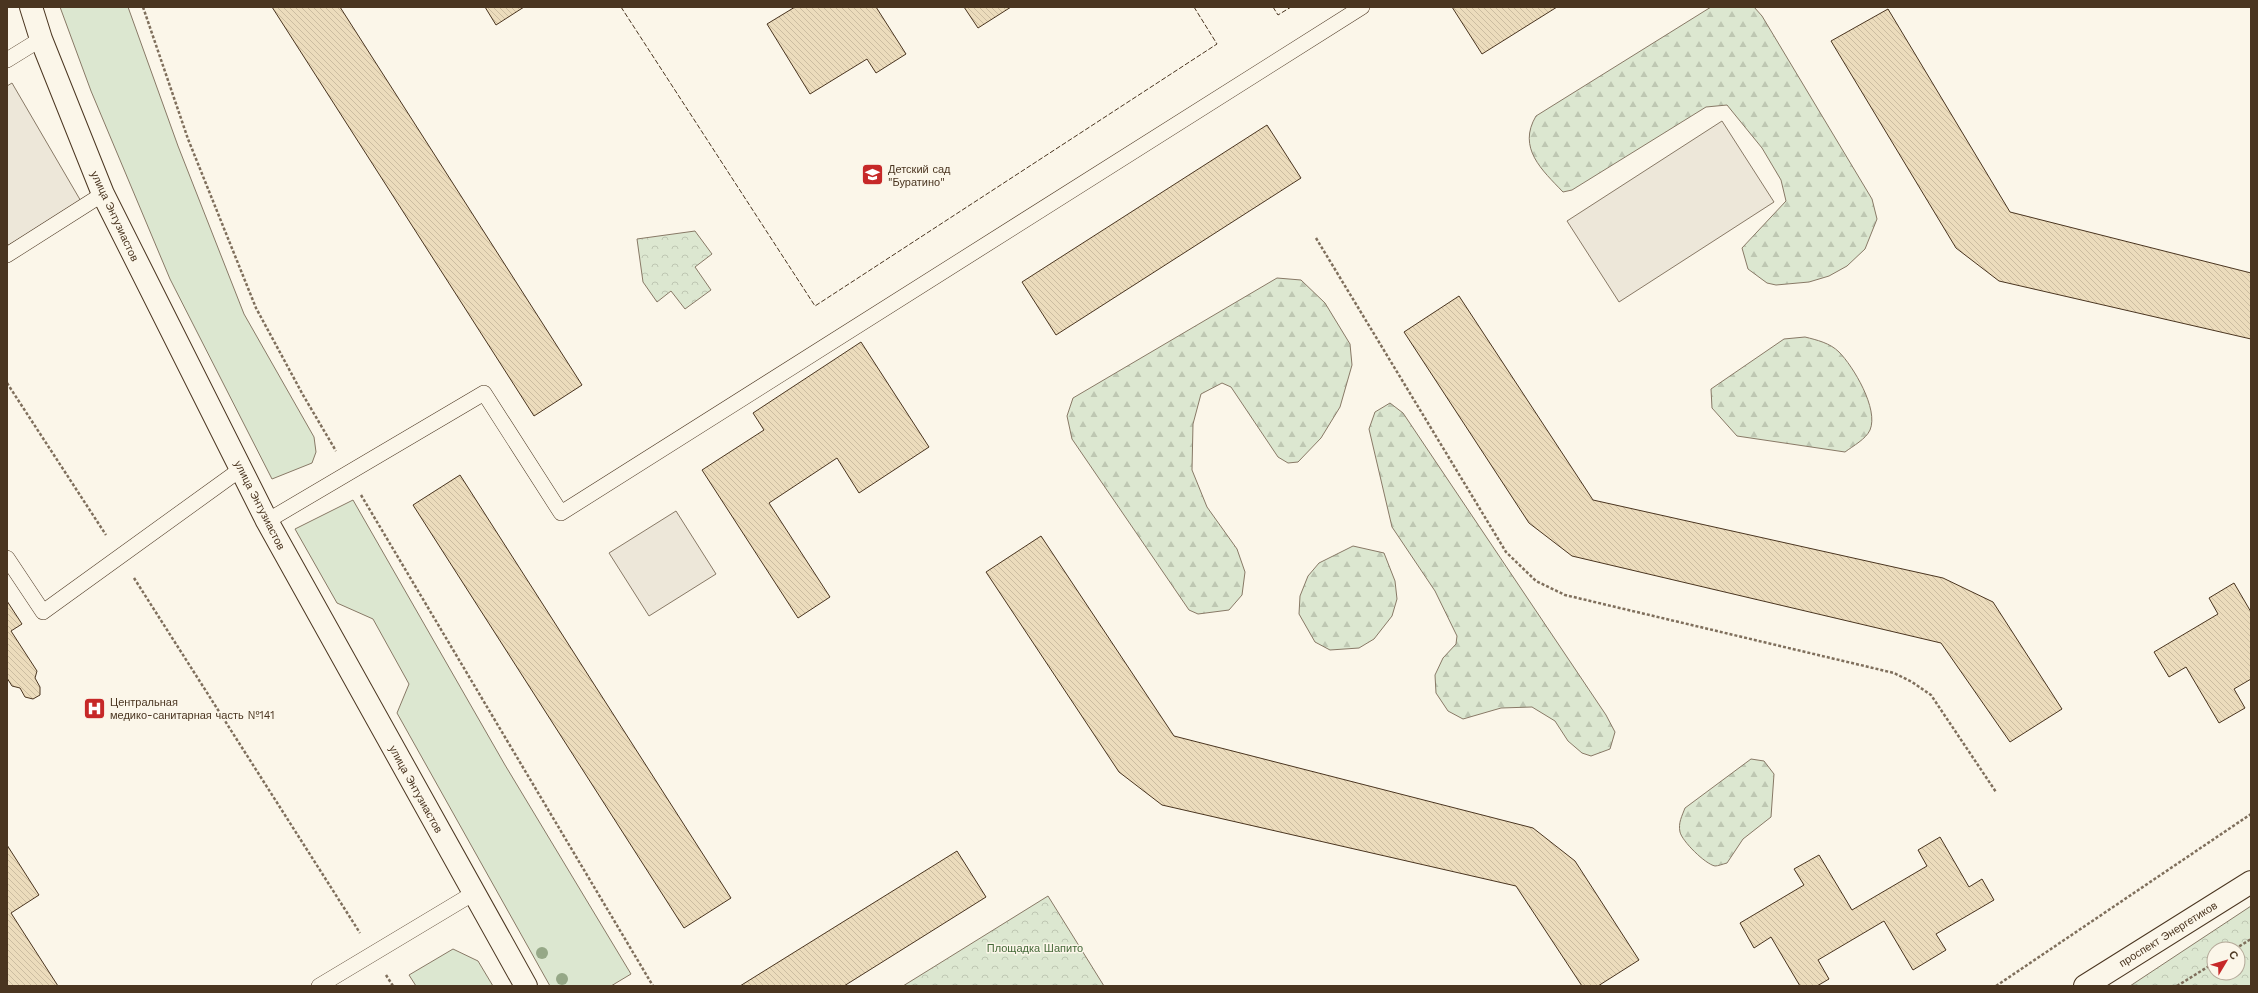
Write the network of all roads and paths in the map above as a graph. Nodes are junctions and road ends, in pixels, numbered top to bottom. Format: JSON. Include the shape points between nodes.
{"nodes":[{"id":1,"x":31,"y":7,"type":"edge"},
{"id":2,"x":143,"y":7,"type":"edge"},
{"id":3,"x":1362,"y":7,"type":"edge"},
{"id":4,"x":41,"y":39,"type":"junction"},
{"id":5,"x":7,"y":60,"type":"edge"},
{"id":6,"x":103,"y":194,"type":"junction"},
{"id":7,"x":1316,"y":238,"type":"dead end"},
{"id":8,"x":7,"y":255,"type":"edge"},
{"id":9,"x":7,"y":383,"type":"edge"},
{"id":10,"x":241,"y":469,"type":"junction"},
{"id":11,"x":348,"y":472,"type":"junction"},
{"id":12,"x":267,"y":521,"type":"junction"},
{"id":13,"x":120,"y":556,"type":"junction"},
{"id":14,"x":7,"y":558,"type":"edge"},
{"id":15,"x":1996,"y":792,"type":"dead end"},
{"id":16,"x":2251,"y":814,"type":"edge"},
{"id":17,"x":2251,"y":882,"type":"edge"},
{"id":18,"x":474,"y":893,"type":"junction"},
{"id":19,"x":372,"y":952,"type":"junction"},
{"id":20,"x":2206,"y":968,"type":"edge"},
{"id":21,"x":319,"y":986,"type":"edge"},
{"id":22,"x":393,"y":986,"type":"edge"},
{"id":23,"x":526,"y":986,"type":"edge"},
{"id":24,"x":653,"y":986,"type":"edge"},
{"id":25,"x":1996,"y":986,"type":"edge"},
{"id":26,"x":2085,"y":986,"type":"edge"},
{"id":27,"x":2177,"y":986,"type":"edge"}],
"edges":[{"from":1,"to":4,"type":"main road","name":"улица Энтузиастов"},
{"from":2,"to":11,"type":"path","via":[[188,139],[256,308]]},
{"from":3,"to":11,"type":"lane","via":[[561,513],[484,393]]},
{"from":4,"to":5,"type":"lane"},
{"from":4,"to":6,"type":"main road","name":"улица Энтузиастов"},
{"from":6,"to":8,"type":"lane"},
{"from":6,"to":10,"type":"main road","name":"улица Энтузиастов"},
{"from":7,"to":15,"type":"path","via":[[1506,552],[1536,581],[1565,595],[1894,673],[1931,695]]},
{"from":9,"to":13,"type":"path"},
{"from":10,"to":12,"type":"main road","name":"улица Энтузиастов"},
{"from":10,"to":13,"type":"lane"},
{"from":11,"to":12,"type":"lane"},
{"from":11,"to":24,"type":"path"},
{"from":12,"to":18,"type":"main road","name":"улица Энтузиастов"},
{"from":13,"to":14,"type":"lane","via":[[42,612]]},
{"from":13,"to":19,"type":"path"},
{"from":16,"to":25,"type":"path"},
{"from":17,"to":26,"type":"main road","name":"проспект Энергетиков"},
{"from":18,"to":19,"type":"lane"},
{"from":18,"to":23,"type":"main road","name":"улица Энтузиастов"},
{"from":19,"to":21,"type":"lane"},
{"from":19,"to":22,"type":"path"},
{"from":20,"to":27,"type":"path"}]}
